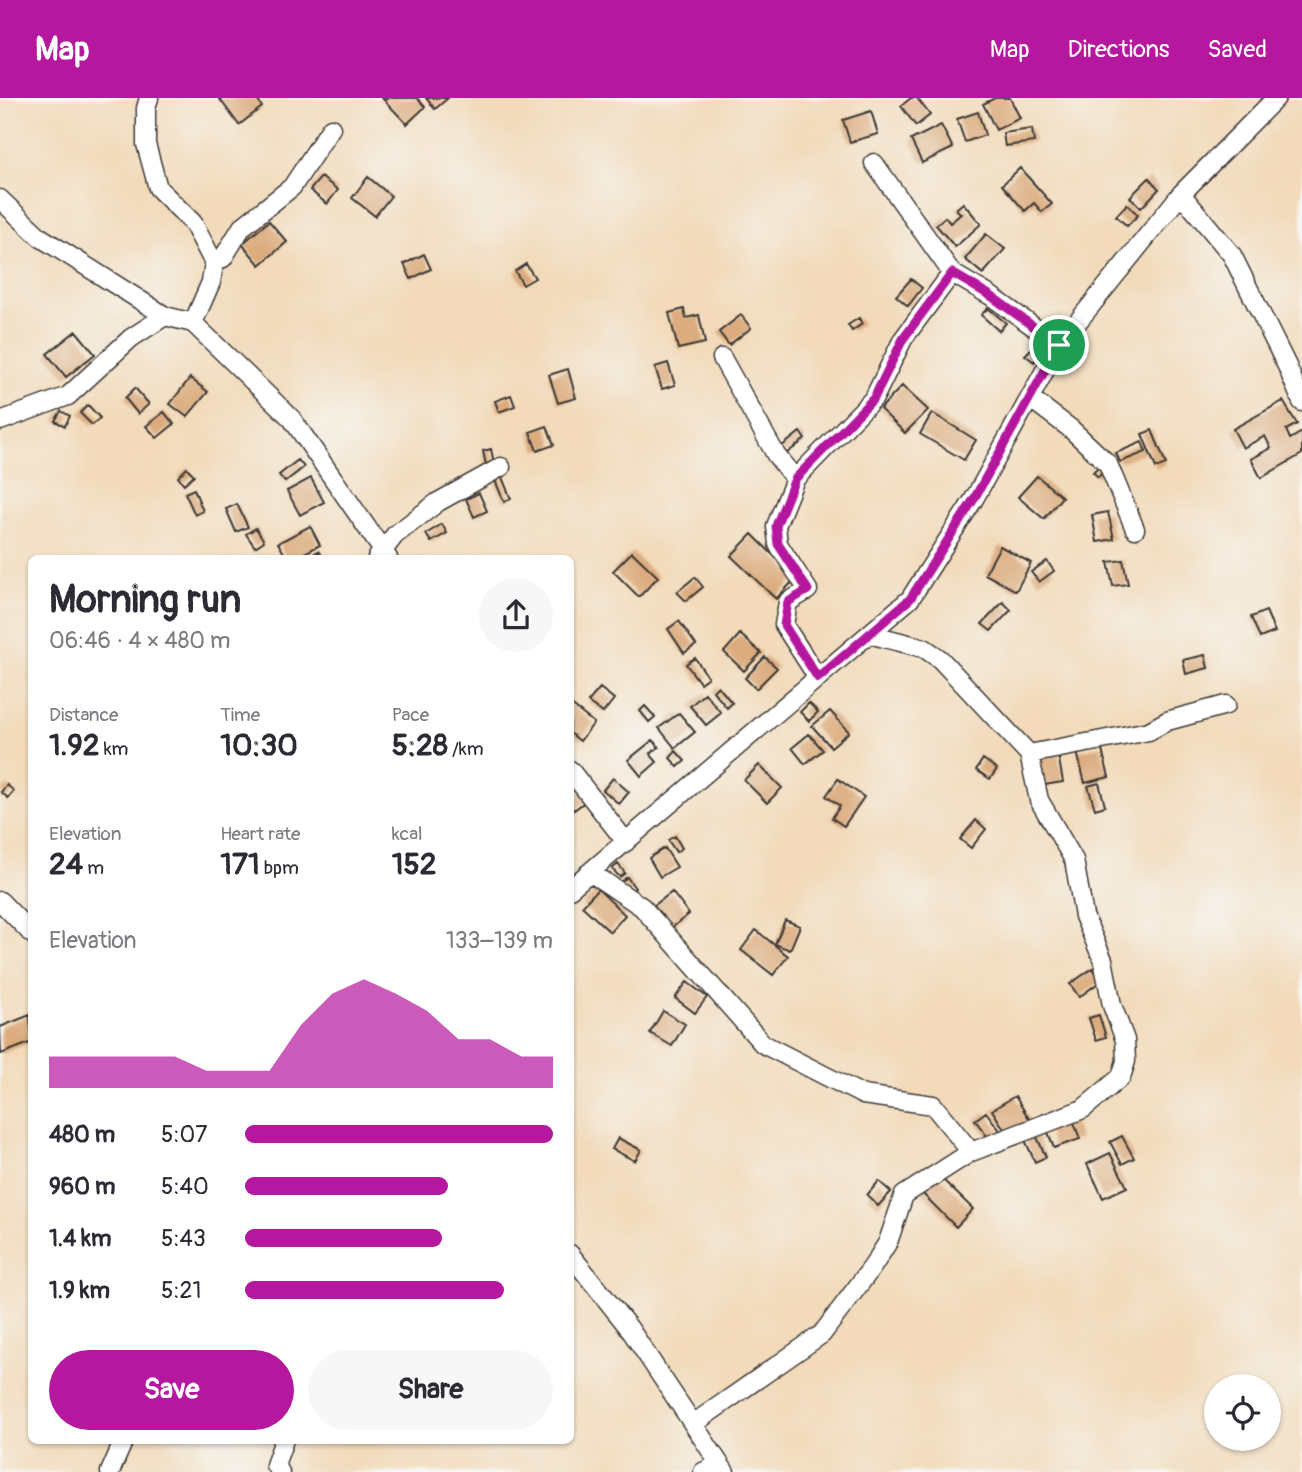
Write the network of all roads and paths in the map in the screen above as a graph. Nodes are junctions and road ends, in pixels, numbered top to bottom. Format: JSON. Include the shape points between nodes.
{"nodes":[{"id":1,"x":149,"y":98,"type":"edge"},
{"id":2,"x":1276,"y":98,"type":"edge"},
{"id":3,"x":331,"y":128,"type":"dead end"},
{"id":4,"x":874,"y":163,"type":"dead end"},
{"id":5,"x":1181,"y":194,"type":"junction"},
{"id":6,"x":0,"y":199,"type":"edge"},
{"id":7,"x":214,"y":263,"type":"junction"},
{"id":8,"x":952,"y":273,"type":"junction"},
{"id":9,"x":165,"y":316,"type":"junction"},
{"id":10,"x":193,"y":323,"type":"junction"},
{"id":11,"x":1059,"y":345,"type":"junction"},
{"id":12,"x":722,"y":358,"type":"dead end"},
{"id":13,"x":1030,"y":398,"type":"junction"},
{"id":14,"x":1302,"y":402,"type":"edge"},
{"id":15,"x":0,"y":421,"type":"edge"},
{"id":16,"x":500,"y":467,"type":"dead end"},
{"id":17,"x":795,"y":479,"type":"junction"},
{"id":18,"x":1135,"y":529,"type":"dead end"},
{"id":19,"x":382,"y":555,"type":"edge"},
{"id":20,"x":384,"y":555,"type":"edge"},
{"id":21,"x":869,"y":634,"type":"junction"},
{"id":22,"x":818,"y":678,"type":"junction"},
{"id":23,"x":1226,"y":705,"type":"dead end"},
{"id":24,"x":1028,"y":754,"type":"junction"},
{"id":25,"x":574,"y":775,"type":"edge"},
{"id":26,"x":626,"y":842,"type":"junction"},
{"id":27,"x":590,"y":872,"type":"junction"},
{"id":28,"x":574,"y":886,"type":"edge"},
{"id":29,"x":0,"y":901,"type":"edge"},
{"id":30,"x":28,"y":930,"type":"edge"},
{"id":31,"x":971,"y":1152,"type":"junction"},
{"id":32,"x":574,"y":1259,"type":"edge"},
{"id":33,"x":693,"y":1424,"type":"junction"},
{"id":34,"x":122,"y":1444,"type":"edge"},
{"id":35,"x":283,"y":1444,"type":"edge"},
{"id":36,"x":716,"y":1469,"type":"edge"},
{"id":37,"x":110,"y":1472,"type":"edge"},
{"id":38,"x":280,"y":1472,"type":"edge"}],
"edges":[{"from":1,"to":7,"type":"street","via":[[146,145],[158,188],[193,223]]},
{"from":2,"to":5,"type":"street"},
{"from":3,"to":7,"type":"street","via":[[292,187],[242,227],[223,258]]},
{"from":4,"to":8,"type":"street"},
{"from":5,"to":11,"type":"street"},
{"from":5,"to":14,"type":"street","via":[[1232,255]]},
{"from":6,"to":9,"type":"street","via":[[40,237]]},
{"from":7,"to":10,"type":"street"},
{"from":8,"to":11,"type":"street"},
{"from":8,"to":17,"type":"street","via":[[903,339],[874,398]]},
{"from":9,"to":10,"type":"street"},
{"from":9,"to":15,"type":"street","via":[[131,338],[68,396]]},
{"from":10,"to":19,"type":"street","via":[[292,419]]},
{"from":11,"to":13,"type":"street"},
{"from":12,"to":17,"type":"street","via":[[775,455]]},
{"from":13,"to":18,"type":"street","via":[[1108,464]]},
{"from":13,"to":21,"type":"street","via":[[918,588]]},
{"from":16,"to":20,"type":"street","via":[[438,502],[395,535]]},
{"from":17,"to":22,"type":"street","via":[[776,526],[778,544],[808,590],[788,602],[784,625]]},
{"from":21,"to":22,"type":"street"},
{"from":21,"to":24,"type":"street","via":[[924,648],[940,659]]},
{"from":22,"to":26,"type":"street"},
{"from":23,"to":24,"type":"street","via":[[1167,721],[1149,731]]},
{"from":24,"to":31,"type":"street","via":[[1039,800],[1074,860],[1084,916],[1103,960],[1125,1040],[1126,1061],[1121,1077],[1083,1109]]},
{"from":25,"to":26,"type":"street"},
{"from":26,"to":27,"type":"street"},
{"from":27,"to":28,"type":"street"},
{"from":27,"to":31,"type":"street","via":[[642,907],[763,1044],[863,1095],[933,1105]]},
{"from":29,"to":30,"type":"street"},
{"from":31,"to":33,"type":"street","via":[[904,1195],[888,1242],[822,1334]]},
{"from":32,"to":33,"type":"street"},
{"from":33,"to":36,"type":"street"},
{"from":34,"to":37,"type":"street"},
{"from":35,"to":38,"type":"street","via":[[275,1465]]}]}
